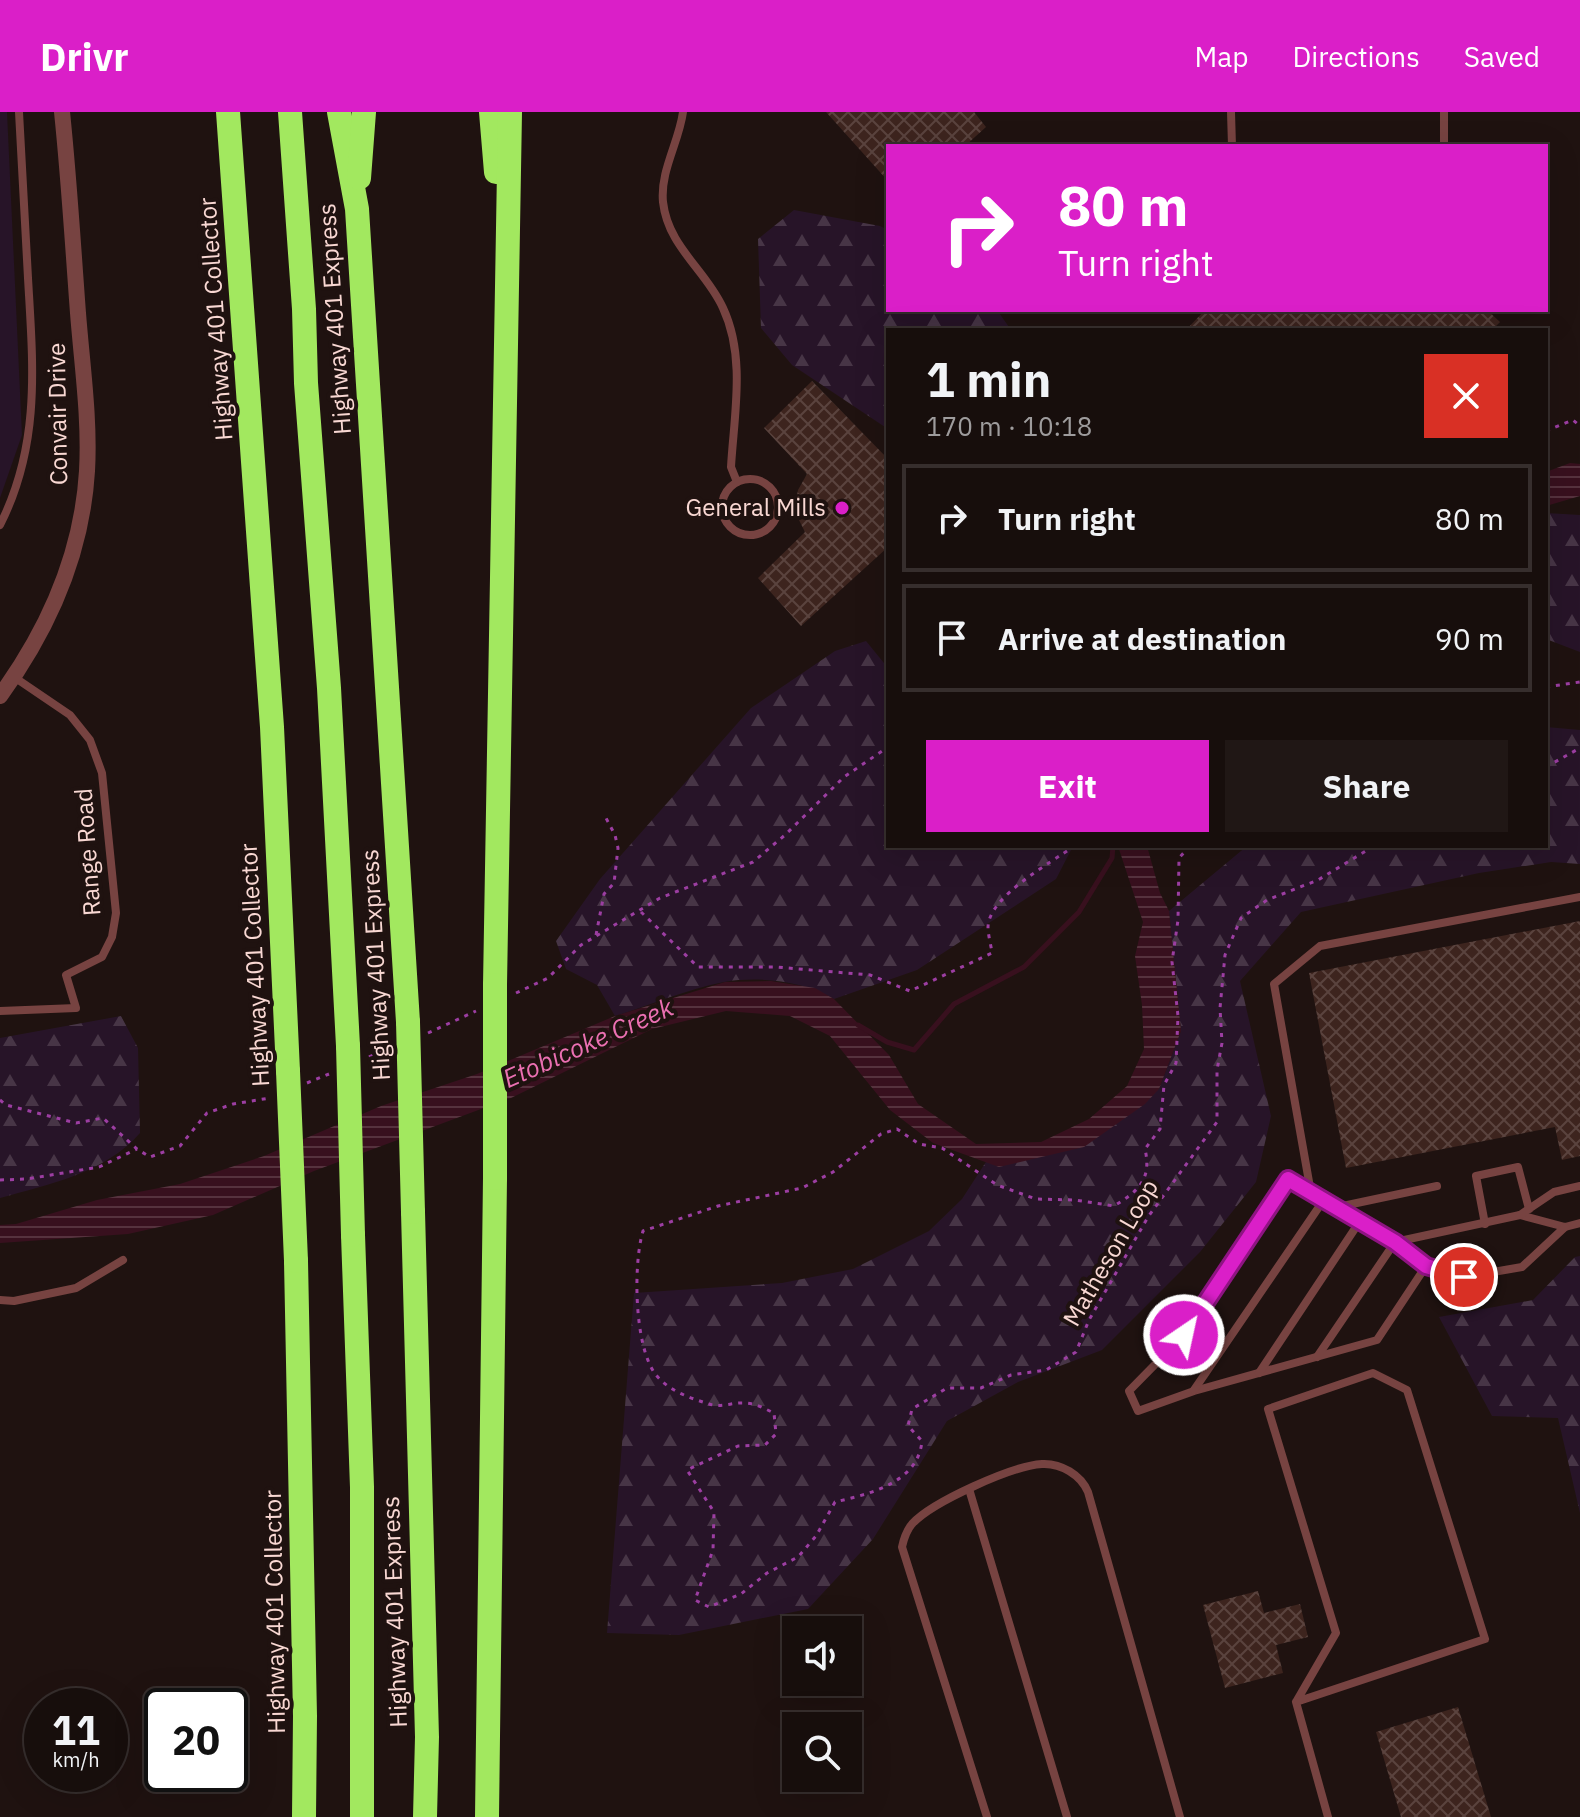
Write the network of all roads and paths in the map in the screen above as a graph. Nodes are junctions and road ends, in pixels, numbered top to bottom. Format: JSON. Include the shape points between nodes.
{"nodes":[{"id":1,"x":19,"y":112,"type":"edge"},
{"id":2,"x":62,"y":112,"type":"edge"},
{"id":3,"x":228,"y":112,"type":"edge"},
{"id":4,"x":290,"y":112,"type":"edge"},
{"id":5,"x":339,"y":112,"type":"edge"},
{"id":6,"x":364,"y":112,"type":"edge"},
{"id":7,"x":491,"y":112,"type":"edge"},
{"id":8,"x":510,"y":112,"type":"edge"},
{"id":9,"x":683,"y":112,"type":"edge"},
{"id":10,"x":1231,"y":112,"type":"edge"},
{"id":11,"x":1444,"y":112,"type":"edge"},
{"id":12,"x":1232,"y":144,"type":"edge"},
{"id":13,"x":1444,"y":144,"type":"edge"},
{"id":14,"x":357,"y":209,"type":"junction"},
{"id":15,"x":506,"y":306,"type":"junction"},
{"id":16,"x":1580,"y":426,"type":"edge"},
{"id":17,"x":1548,"y":430,"type":"edge"},
{"id":18,"x":737,"y":482,"type":"junction"},
{"id":19,"x":0,"y":525,"type":"edge"},
{"id":20,"x":14,"y":677,"type":"junction"},
{"id":21,"x":1580,"y":682,"type":"edge"},
{"id":22,"x":1548,"y":687,"type":"edge"},
{"id":23,"x":0,"y":696,"type":"edge"},
{"id":24,"x":886,"y":748,"type":"edge"},
{"id":25,"x":1580,"y":748,"type":"edge"},
{"id":26,"x":1548,"y":766,"type":"edge"},
{"id":27,"x":606,"y":818,"type":"dead end"},
{"id":28,"x":1071,"y":848,"type":"edge"},
{"id":29,"x":1188,"y":848,"type":"edge"},
{"id":30,"x":1371,"y":848,"type":"edge"},
{"id":31,"x":1580,"y":897,"type":"edge"},
{"id":32,"x":640,"y":911,"type":"junction"},
{"id":33,"x":596,"y":936,"type":"junction"},
{"id":34,"x":502,"y":990,"type":"junction"},
{"id":35,"x":484,"y":1008,"type":"dead end"},
{"id":36,"x":0,"y":1011,"type":"edge"},
{"id":37,"x":413,"y":1030,"type":"junction"},
{"id":38,"x":390,"y":1049,"type":"dead end"},
{"id":39,"x":355,"y":1053,"type":"junction"},
{"id":40,"x":334,"y":1072,"type":"dead end"},
{"id":41,"x":297,"y":1077,"type":"junction"},
{"id":42,"x":279,"y":1095,"type":"dead end"},
{"id":43,"x":0,"y":1100,"type":"edge"},
{"id":44,"x":137,"y":1149,"type":"junction"},
{"id":45,"x":0,"y":1180,"type":"edge"},
{"id":46,"x":1437,"y":1186,"type":"dead end"},
{"id":47,"x":1580,"y":1186,"type":"edge"},
{"id":48,"x":1311,"y":1193,"type":"junction"},
{"id":49,"x":1323,"y":1201,"type":"junction"},
{"id":50,"x":1337,"y":1207,"type":"junction"},
{"id":51,"x":1529,"y":1209,"type":"junction"},
{"id":52,"x":1520,"y":1215,"type":"junction"},
{"id":53,"x":1360,"y":1221,"type":"junction"},
{"id":54,"x":1580,"y":1223,"type":"edge"},
{"id":55,"x":1485,"y":1224,"type":"junction"},
{"id":56,"x":1565,"y":1227,"type":"junction"},
{"id":57,"x":1395,"y":1242,"type":"junction"},
{"id":58,"x":123,"y":1260,"type":"dead end"},
{"id":59,"x":1426,"y":1266,"type":"junction"},
{"id":60,"x":0,"y":1300,"type":"edge"},
{"id":61,"x":1317,"y":1357,"type":"junction"},
{"id":62,"x":1259,"y":1373,"type":"junction"},
{"id":63,"x":1194,"y":1391,"type":"junction"},
{"id":64,"x":969,"y":1489,"type":"junction"},
{"id":65,"x":1296,"y":1702,"type":"junction"},
{"id":66,"x":304,"y":1817,"type":"edge"},
{"id":67,"x":362,"y":1817,"type":"edge"},
{"id":68,"x":425,"y":1817,"type":"edge"},
{"id":69,"x":487,"y":1817,"type":"edge"},
{"id":70,"x":987,"y":1817,"type":"edge"},
{"id":71,"x":1067,"y":1817,"type":"edge"},
{"id":72,"x":1180,"y":1817,"type":"edge"},
{"id":73,"x":1328,"y":1817,"type":"edge"}],
"edges":[{"from":1,"to":19,"type":"lane","via":[[34,386],[24,462]]},
{"from":2,"to":20,"type":"street","name":"Convair Drive","via":[[87,470],[66,574],[33,649]]},
{"from":3,"to":41,"type":"highway","name":"Highway 401 Collector"},
{"from":4,"to":39,"type":"highway","name":"Highway 401 Express"},
{"from":5,"to":14,"type":"highway","name":"Highway 401 Express"},
{"from":6,"to":14,"type":"highway"},
{"from":7,"to":15,"type":"highway"},
{"from":8,"to":15,"type":"highway"},
{"from":9,"to":18,"type":"lane","via":[[666,168],[663,201],[671,232],[709,282],[734,340],[731,467]]},
{"from":10,"to":12,"type":"lane"},
{"from":11,"to":13,"type":"lane"},
{"from":14,"to":37,"type":"highway","name":"Highway 401 Express"},
{"from":15,"to":34,"type":"highway"},
{"from":16,"to":17,"type":"path","via":[[1573,420]]},
{"from":18,"to":18,"type":"lane","via":[[723,504],[727,522],[741,534],[767,530],[778,505],[771,489],[756,480]]},
{"from":20,"to":23,"type":"street","name":"Convair Drive"},
{"from":20,"to":36,"type":"lane","name":"Range Road","via":[[70,715],[90,740],[102,773],[116,913],[102,957],[66,975],[76,1008]]},
{"from":21,"to":22,"type":"path"},
{"from":24,"to":32,"type":"path","via":[[844,777],[753,862],[701,880]]},
{"from":25,"to":26,"type":"path"},
{"from":27,"to":33,"type":"path","via":[[618,848],[614,883],[604,894]]},
{"from":28,"to":32,"type":"path","via":[[998,905],[988,925],[992,953],[910,991],[870,975],[698,967]]},
{"from":29,"to":30,"type":"path","name":"Matheson Loop","via":[[1179,858],[1172,962],[1176,1063],[1164,1085],[1160,1129],[1145,1149],[1148,1163],[1139,1190],[1114,1206],[1036,1199],[997,1185],[942,1148],[919,1144],[897,1129],[881,1134],[833,1172],[802,1188],[718,1206],[643,1231],[637,1250],[637,1301],[655,1375],[678,1393],[714,1406],[748,1402],[774,1413],[776,1434],[765,1445],[738,1446],[687,1470],[714,1512],[713,1550],[695,1600],[709,1607],[741,1594],[798,1557],[835,1502],[899,1481],[921,1456],[922,1441],[908,1426],[912,1409],[947,1388],[981,1388],[1011,1375],[1046,1370],[1076,1352],[1148,1217],[1217,1122],[1225,955],[1241,918]]},
{"from":31,"to":48,"type":"lane","via":[[1320,946],[1274,984]]},
{"from":32,"to":33,"type":"path"},
{"from":33,"to":34,"type":"path","via":[[548,978]]},
{"from":34,"to":69,"type":"highway","bridge":true},
{"from":35,"to":37,"type":"path"},
{"from":37,"to":68,"type":"highway","name":"Highway 401 Express","bridge":true},
{"from":38,"to":39,"type":"path"},
{"from":39,"to":67,"type":"highway","name":"Highway 401 Express","bridge":true},
{"from":40,"to":41,"type":"path"},
{"from":41,"to":66,"type":"highway","name":"Highway 401 Collector","bridge":true},
{"from":42,"to":44,"type":"path","via":[[207,1113],[180,1146],[150,1157]]},
{"from":43,"to":44,"type":"path","via":[[76,1123],[103,1118]]},
{"from":44,"to":45,"type":"path","via":[[99,1167]]},
{"from":46,"to":50,"type":"lane"},
{"from":47,"to":51,"type":"lane","via":[[1554,1192]]},
{"from":48,"to":49,"type":"lane"},
{"from":48,"to":63,"type":"lane","via":[[1288,1179],[1184,1335],[1129,1391],[1138,1411]]},
{"from":49,"to":50,"type":"lane"},
{"from":49,"to":63,"type":"lane"},
{"from":50,"to":53,"type":"lane"},
{"from":51,"to":52,"type":"lane"},
{"from":51,"to":55,"type":"lane","via":[[1518,1167],[1476,1176]]},
{"from":52,"to":55,"type":"lane"},
{"from":52,"to":56,"type":"lane"},
{"from":53,"to":57,"type":"lane"},
{"from":53,"to":62,"type":"lane"},
{"from":54,"to":56,"type":"lane"},
{"from":55,"to":57,"type":"lane"},
{"from":56,"to":59,"type":"lane","via":[[1522,1267],[1464,1277]]},
{"from":57,"to":59,"type":"lane"},
{"from":57,"to":61,"type":"lane"},
{"from":58,"to":60,"type":"lane","via":[[76,1288]]},
{"from":59,"to":61,"type":"lane","via":[[1377,1340]]},
{"from":61,"to":62,"type":"lane"},
{"from":62,"to":63,"type":"lane"},
{"from":64,"to":70,"type":"lane","via":[[911,1525],[902,1547]]},
{"from":64,"to":71,"type":"lane"},
{"from":64,"to":72,"type":"lane","via":[[1044,1464],[1071,1472],[1085,1483]]},
{"from":65,"to":65,"type":"lane","via":[[1485,1639],[1407,1390],[1373,1373],[1268,1409],[1336,1633]]},
{"from":65,"to":73,"type":"lane"}]}
